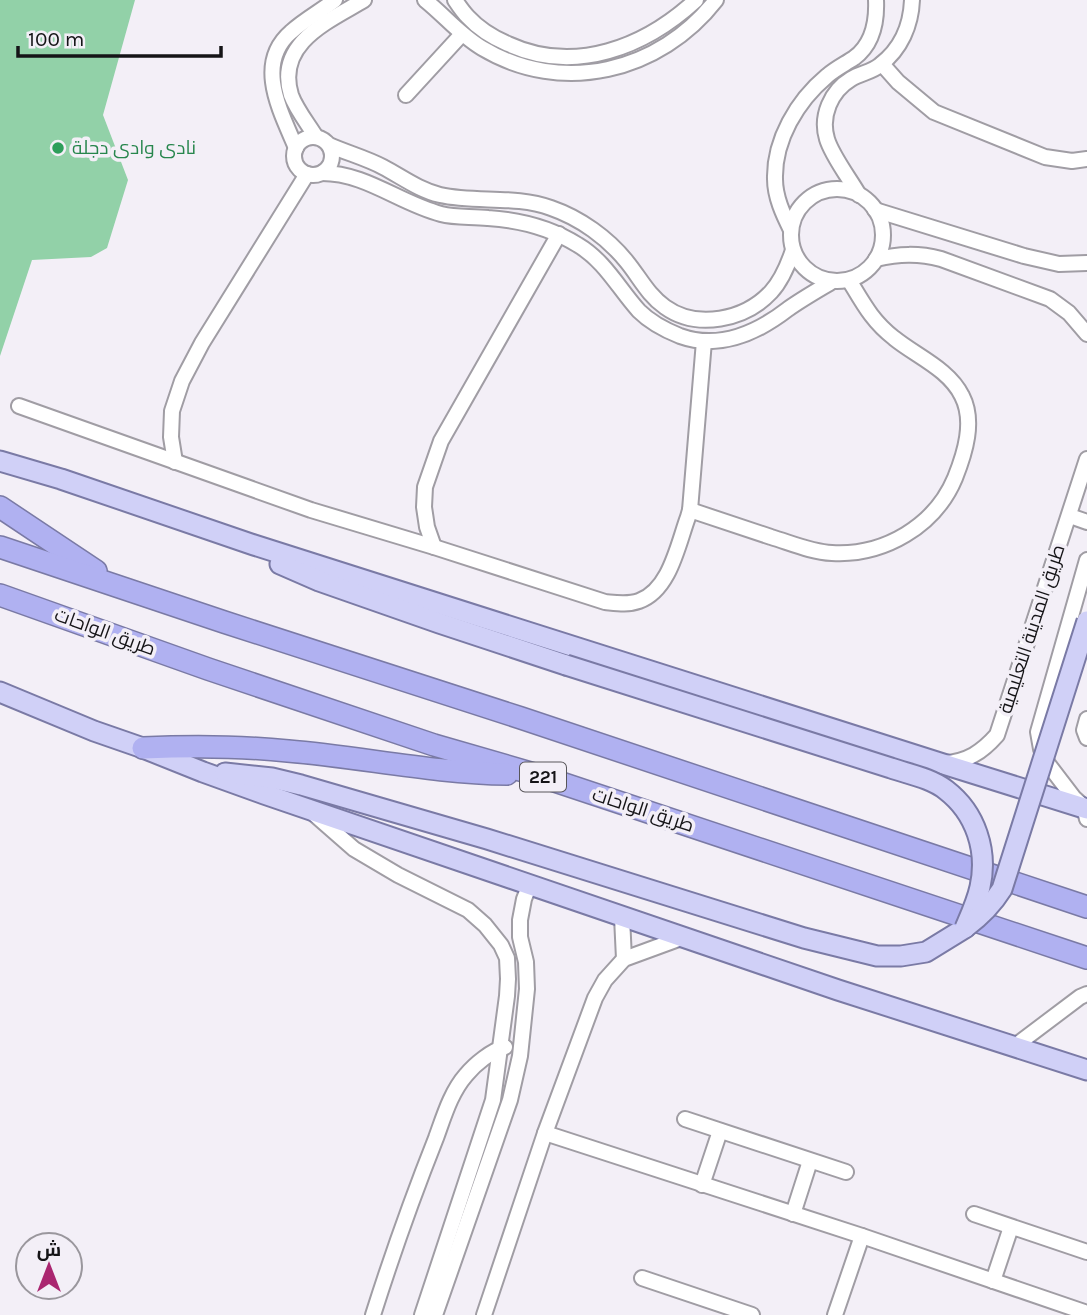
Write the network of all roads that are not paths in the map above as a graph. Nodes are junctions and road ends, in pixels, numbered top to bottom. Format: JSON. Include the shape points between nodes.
{"nodes":[{"id":1,"x":335,"y":0,"type":"edge"},
{"id":2,"x":364,"y":0,"type":"edge"},
{"id":3,"x":425,"y":0,"type":"edge"},
{"id":4,"x":455,"y":0,"type":"edge"},
{"id":5,"x":696,"y":0,"type":"edge"},
{"id":6,"x":716,"y":0,"type":"edge"},
{"id":7,"x":876,"y":0,"type":"edge"},
{"id":8,"x":912,"y":0,"type":"edge"},
{"id":9,"x":661,"y":29,"type":"junction"},
{"id":10,"x":462,"y":34,"type":"junction"},
{"id":11,"x":670,"y":43,"type":"junction"},
{"id":12,"x":882,"y":64,"type":"junction"},
{"id":13,"x":406,"y":95,"type":"dead end"},
{"id":14,"x":316,"y":137,"type":"junction"},
{"id":15,"x":329,"y":145,"type":"junction"},
{"id":16,"x":296,"y":148,"type":"junction"},
{"id":17,"x":1087,"y":159,"type":"edge"},
{"id":18,"x":314,"y":173,"type":"junction"},
{"id":19,"x":427,"y":191,"type":"junction"},
{"id":20,"x":859,"y":195,"type":"junction"},
{"id":21,"x":418,"y":206,"type":"junction"},
{"id":22,"x":875,"y":210,"type":"junction"},
{"id":23,"x":791,"y":230,"type":"junction"},
{"id":24,"x":559,"y":234,"type":"junction"},
{"id":25,"x":793,"y":250,"type":"junction"},
{"id":26,"x":876,"y":260,"type":"junction"},
{"id":27,"x":1087,"y":263,"type":"edge"},
{"id":28,"x":849,"y":280,"type":"junction"},
{"id":29,"x":833,"y":281,"type":"junction"},
{"id":30,"x":654,"y":298,"type":"junction"},
{"id":31,"x":640,"y":312,"type":"junction"},
{"id":32,"x":1087,"y":334,"type":"edge"},
{"id":33,"x":704,"y":341,"type":"junction"},
{"id":34,"x":19,"y":406,"type":"dead end"},
{"id":35,"x":1087,"y":459,"type":"edge"},
{"id":36,"x":0,"y":461,"type":"edge"},
{"id":37,"x":175,"y":462,"type":"junction"},
{"id":38,"x":0,"y":507,"type":"edge"},
{"id":39,"x":690,"y":510,"type":"junction"},
{"id":40,"x":1069,"y":516,"type":"junction"},
{"id":41,"x":1087,"y":522,"type":"edge"},
{"id":42,"x":254,"y":545,"type":"junction"},
{"id":43,"x":0,"y":547,"type":"edge"},
{"id":44,"x":433,"y":547,"type":"junction"},
{"id":45,"x":1087,"y":560,"type":"edge"},
{"id":46,"x":121,"y":587,"type":"junction"},
{"id":47,"x":0,"y":595,"type":"edge"},
{"id":48,"x":1087,"y":621,"type":"edge"},
{"id":49,"x":0,"y":692,"type":"edge"},
{"id":50,"x":1087,"y":719,"type":"edge"},
{"id":51,"x":1087,"y":738,"type":"edge"},
{"id":52,"x":143,"y":748,"type":"junction"},
{"id":53,"x":940,"y":763,"type":"junction"},
{"id":54,"x":203,"y":772,"type":"junction"},
{"id":55,"x":534,"y":774,"type":"junction"},
{"id":56,"x":308,"y":809,"type":"junction"},
{"id":57,"x":1086,"y":812,"type":"edge"},
{"id":58,"x":530,"y":884,"type":"junction"},
{"id":59,"x":1087,"y":907,"type":"edge"},
{"id":60,"x":622,"y":916,"type":"junction"},
{"id":61,"x":965,"y":928,"type":"junction"},
{"id":62,"x":684,"y":937,"type":"junction"},
{"id":63,"x":1087,"y":958,"type":"edge"},
{"id":64,"x":624,"y":959,"type":"junction"},
{"id":65,"x":1087,"y":994,"type":"edge"},
{"id":66,"x":522,"y":1041,"type":"junction"},
{"id":67,"x":1015,"y":1046,"type":"junction"},
{"id":68,"x":500,"y":1048,"type":"junction"},
{"id":69,"x":1087,"y":1070,"type":"edge"},
{"id":70,"x":685,"y":1119,"type":"dead end"},
{"id":71,"x":720,"y":1131,"type":"junction"},
{"id":72,"x":545,"y":1133,"type":"junction"},
{"id":73,"x":810,"y":1161,"type":"junction"},
{"id":74,"x":846,"y":1172,"type":"dead end"},
{"id":75,"x":702,"y":1185,"type":"junction"},
{"id":76,"x":465,"y":1208,"type":"junction"},
{"id":77,"x":793,"y":1214,"type":"junction"},
{"id":78,"x":974,"y":1214,"type":"dead end"},
{"id":79,"x":1011,"y":1227,"type":"junction"},
{"id":80,"x":862,"y":1236,"type":"junction"},
{"id":81,"x":1087,"y":1252,"type":"edge"},
{"id":82,"x":642,"y":1278,"type":"dead end"},
{"id":83,"x":993,"y":1281,"type":"junction"},
{"id":84,"x":1087,"y":1313,"type":"edge"},
{"id":85,"x":373,"y":1315,"type":"edge"},
{"id":86,"x":422,"y":1315,"type":"edge"},
{"id":87,"x":435,"y":1315,"type":"edge"},
{"id":88,"x":484,"y":1315,"type":"edge"},
{"id":89,"x":752,"y":1315,"type":"edge"},
{"id":90,"x":835,"y":1315,"type":"edge"}],
"edges":[{"from":1,"to":16,"type":"street","via":[[288,33],[273,61],[278,105]]},
{"from":2,"to":14,"type":"street","via":[[312,32],[293,55],[289,69],[292,97]]},
{"from":3,"to":10,"type":"street"},
{"from":4,"to":9,"type":"street","via":[[494,38],[553,57],[598,54]]},
{"from":5,"to":9,"type":"street"},
{"from":6,"to":11,"type":"street"},
{"from":7,"to":23,"type":"street","via":[[873,32],[866,46],[815,87],[782,138],[775,181]]},
{"from":8,"to":12,"type":"street","via":[[906,32]]},
{"from":9,"to":11,"type":"street","via":[[669,34]]},
{"from":10,"to":11,"type":"street","via":[[519,65],[578,73],[617,67]]},
{"from":10,"to":13,"type":"street"},
{"from":12,"to":17,"type":"street","via":[[934,112],[1045,157]]},
{"from":12,"to":20,"type":"street","via":[[837,91],[825,122],[827,139]]},
{"from":14,"to":15,"type":"street"},
{"from":14,"to":16,"type":"street","via":[[304,139]]},
{"from":15,"to":18,"type":"street","via":[[329,166]]},
{"from":15,"to":19,"type":"street"},
{"from":16,"to":18,"type":"street","via":[[297,166]]},
{"from":18,"to":21,"type":"street","via":[[360,179]]},
{"from":18,"to":37,"type":"street","via":[[182,381],[172,411]]},
{"from":19,"to":21,"type":"street"},
{"from":19,"to":30,"type":"street","via":[[465,199],[532,203],[565,213],[617,250]]},
{"from":20,"to":22,"type":"street"},
{"from":20,"to":23,"type":"street","via":[[840,190],[820,192],[797,211]]},
{"from":21,"to":24,"type":"street","via":[[455,217],[517,221]]},
{"from":22,"to":26,"type":"street","via":[[883,238]]},
{"from":22,"to":27,"type":"street","via":[[1024,256],[1059,264]]},
{"from":23,"to":25,"type":"street"},
{"from":24,"to":31,"type":"street","via":[[601,264]]},
{"from":24,"to":44,"type":"street","via":[[441,441],[425,487],[424,507]]},
{"from":25,"to":29,"type":"street","via":[[804,268]]},
{"from":25,"to":30,"type":"street","via":[[773,291],[735,316],[698,319]]},
{"from":26,"to":28,"type":"street"},
{"from":26,"to":32,"type":"street","via":[[909,254],[942,259],[1050,299]]},
{"from":28,"to":29,"type":"street"},
{"from":28,"to":39,"type":"street","via":[[871,316],[955,383],[963,397],[967,412],[964,451],[942,501],[926,520],[898,539],[854,553],[808,549]]},
{"from":29,"to":33,"type":"street","via":[[753,332]]},
{"from":30,"to":31,"type":"street"},
{"from":31,"to":33,"type":"street","via":[[669,331]]},
{"from":33,"to":39,"type":"street"},
{"from":34,"to":37,"type":"street"},
{"from":35,"to":40,"type":"street","name":"طريق المدينة التعليمية"},
{"from":36,"to":42,"type":"main road"},
{"from":37,"to":44,"type":"street"},
{"from":38,"to":46,"type":"highway"},
{"from":39,"to":44,"type":"street","via":[[661,585],[638,602],[605,602]]},
{"from":40,"to":41,"type":"street"},
{"from":40,"to":53,"type":"street","name":"طريق المدينة التعليمية","via":[[997,734],[972,757]]},
{"from":42,"to":53,"type":"main road"},
{"from":42,"to":61,"type":"main road","bridge":true,"via":[[284,566],[319,581],[945,789],[976,827],[982,851],[980,888]]},
{"from":43,"to":46,"type":"highway","number":"221"},
{"from":45,"to":57,"type":"street","name":"طريق المدينة التعليمية","via":[[1038,733],[1048,764]]},
{"from":46,"to":59,"type":"highway","number":"221"},
{"from":47,"to":55,"type":"highway","name":"طريق الواحات","number":"221","via":[[434,745]]},
{"from":48,"to":61,"type":"main road","bridge":true,"via":[[1002,889],[984,914]]},
{"from":49,"to":52,"type":"main road"},
{"from":50,"to":51,"type":"street"},
{"from":52,"to":54,"type":"main road"},
{"from":52,"to":55,"type":"highway","via":[[260,749],[465,773]]},
{"from":53,"to":57,"type":"main road"},
{"from":54,"to":56,"type":"main road"},
{"from":54,"to":61,"type":"main road","via":[[301,785],[804,938],[877,956],[926,953]]},
{"from":55,"to":63,"type":"highway","name":"طريق الواحات","number":"221"},
{"from":56,"to":58,"type":"main road"},
{"from":56,"to":68,"type":"street","via":[[354,849],[468,911],[485,925],[507,958]]},
{"from":58,"to":60,"type":"main road"},
{"from":58,"to":66,"type":"street","via":[[520,920],[527,989]]},
{"from":60,"to":62,"type":"main road"},
{"from":60,"to":64,"type":"street"},
{"from":62,"to":64,"type":"street"},
{"from":62,"to":67,"type":"main road"},
{"from":64,"to":72,"type":"street","via":[[595,998]]},
{"from":65,"to":67,"type":"street"},
{"from":66,"to":68,"type":"street"},
{"from":66,"to":76,"type":"street","via":[[510,1100]]},
{"from":67,"to":69,"type":"main road"},
{"from":68,"to":76,"type":"street","via":[[493,1100]]},
{"from":68,"to":85,"type":"street","via":[[466,1074],[453,1095]]},
{"from":70,"to":71,"type":"street"},
{"from":71,"to":73,"type":"street"},
{"from":71,"to":75,"type":"street"},
{"from":72,"to":75,"type":"street"},
{"from":72,"to":88,"type":"street"},
{"from":73,"to":74,"type":"street"},
{"from":73,"to":77,"type":"street"},
{"from":75,"to":77,"type":"street"},
{"from":76,"to":86,"type":"street"},
{"from":76,"to":87,"type":"street"},
{"from":77,"to":80,"type":"street"},
{"from":78,"to":79,"type":"street"},
{"from":79,"to":81,"type":"street"},
{"from":79,"to":83,"type":"street"},
{"from":80,"to":83,"type":"street"},
{"from":80,"to":90,"type":"street"},
{"from":82,"to":89,"type":"street"},
{"from":83,"to":84,"type":"street"}]}
